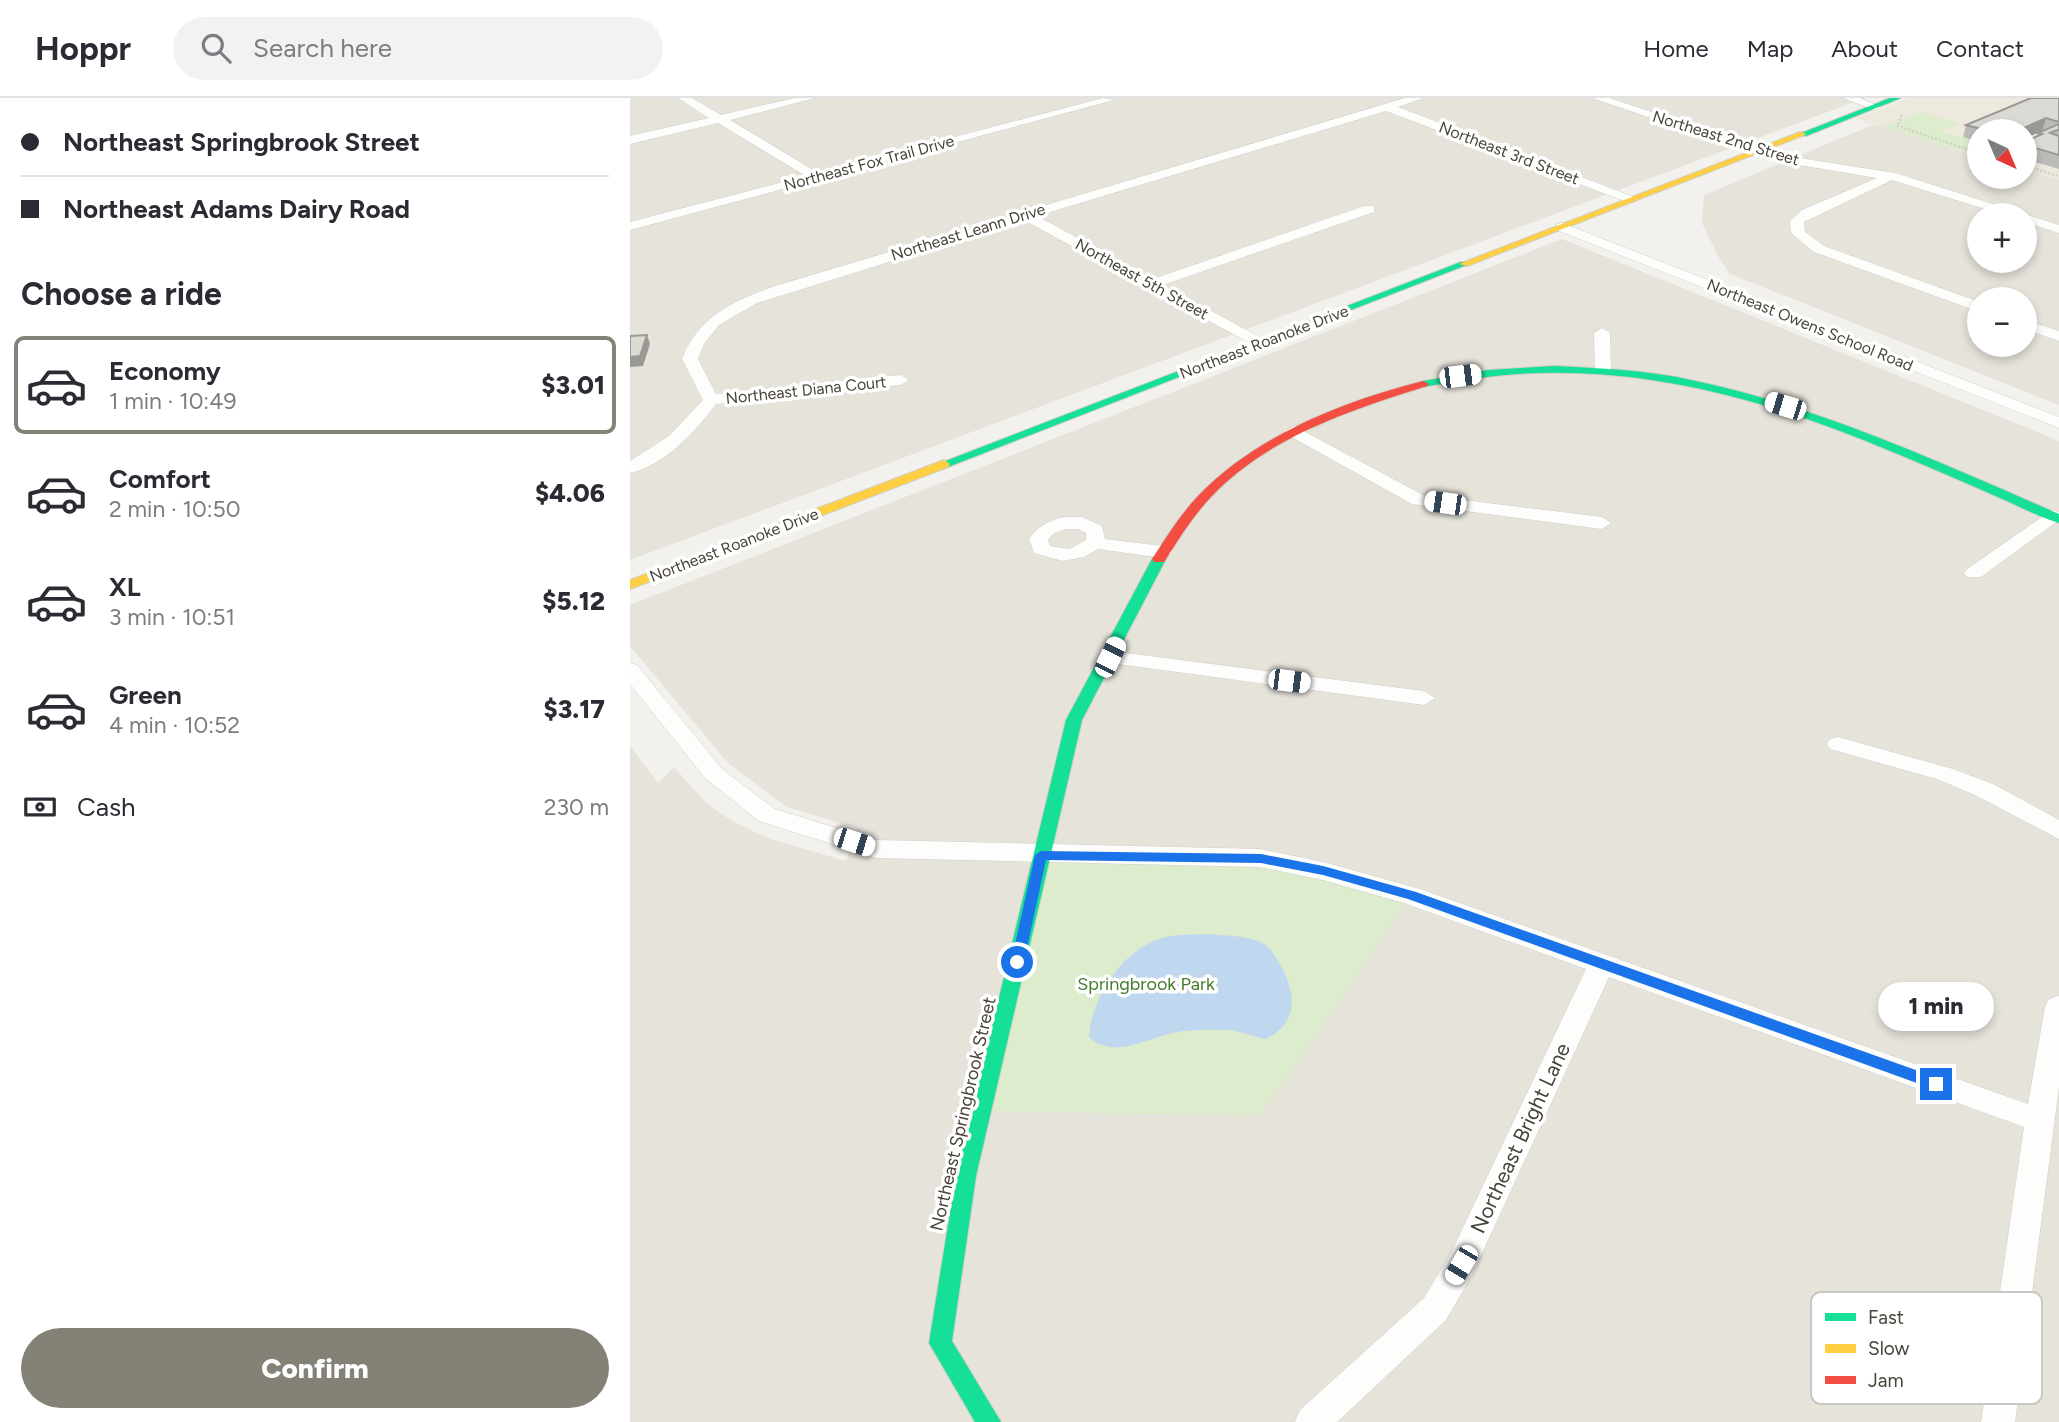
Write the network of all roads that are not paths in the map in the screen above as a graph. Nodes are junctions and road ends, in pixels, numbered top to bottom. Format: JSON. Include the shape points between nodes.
{"nodes":[{"id":1,"x":684,"y":98,"type":"edge"},
{"id":2,"x":809,"y":98,"type":"edge"},
{"id":3,"x":1417,"y":98,"type":"edge"},
{"id":4,"x":1598,"y":98,"type":"edge"},
{"id":5,"x":1849,"y":98,"type":"edge"},
{"id":6,"x":1108,"y":100,"type":"dead end"},
{"id":7,"x":1900,"y":103,"type":"edge"},
{"id":8,"x":1386,"y":107,"type":"junction"},
{"id":9,"x":1874,"y":107,"type":"junction"},
{"id":10,"x":718,"y":119,"type":"junction"},
{"id":11,"x":630,"y":140,"type":"edge"},
{"id":12,"x":1759,"y":151,"type":"junction"},
{"id":13,"x":1891,"y":176,"type":"junction"},
{"id":14,"x":817,"y":177,"type":"junction"},
{"id":15,"x":1632,"y":199,"type":"junction"},
{"id":16,"x":1978,"y":203,"type":"edge"},
{"id":17,"x":1369,"y":209,"type":"dead end"},
{"id":18,"x":1025,"y":215,"type":"junction"},
{"id":19,"x":2037,"y":222,"type":"edge"},
{"id":20,"x":630,"y":226,"type":"edge"},
{"id":21,"x":1562,"y":227,"type":"junction"},
{"id":22,"x":2059,"y":229,"type":"edge"},
{"id":23,"x":1151,"y":284,"type":"junction"},
{"id":24,"x":1967,"y":303,"type":"edge"},
{"id":25,"x":2037,"y":328,"type":"edge"},
{"id":26,"x":1602,"y":333,"type":"dead end"},
{"id":27,"x":2059,"y":336,"type":"edge"},
{"id":28,"x":1260,"y":343,"type":"junction"},
{"id":29,"x":1603,"y":370,"type":"junction"},
{"id":30,"x":901,"y":380,"type":"dead end"},
{"id":31,"x":710,"y":400,"type":"junction"},
{"id":32,"x":2059,"y":424,"type":"edge"},
{"id":33,"x":1294,"y":431,"type":"junction"},
{"id":34,"x":630,"y":468,"type":"edge"},
{"id":35,"x":2055,"y":518,"type":"edge"},
{"id":36,"x":1602,"y":523,"type":"dead end"},
{"id":37,"x":1094,"y":543,"type":"dead end"},
{"id":38,"x":1163,"y":552,"type":"junction"},
{"id":39,"x":1974,"y":573,"type":"dead end"},
{"id":40,"x":630,"y":584,"type":"edge"},
{"id":41,"x":1110,"y":657,"type":"junction"},
{"id":42,"x":630,"y":670,"type":"edge"},
{"id":43,"x":1424,"y":698,"type":"dead end"},
{"id":44,"x":1838,"y":744,"type":"dead end"},
{"id":45,"x":2059,"y":831,"type":"edge"},
{"id":46,"x":1041,"y":855,"type":"junction"},
{"id":47,"x":1601,"y":965,"type":"junction"},
{"id":48,"x":2059,"y":1007,"type":"edge"},
{"id":49,"x":2039,"y":1120,"type":"junction"},
{"id":50,"x":2016,"y":1292,"type":"edge"},
{"id":51,"x":2000,"y":1404,"type":"edge"},
{"id":52,"x":989,"y":1422,"type":"edge"},
{"id":53,"x":1312,"y":1422,"type":"edge"},
{"id":54,"x":1998,"y":1422,"type":"edge"}],
"edges":[{"from":1,"to":10,"type":"street"},
{"from":2,"to":10,"type":"street"},
{"from":3,"to":8,"type":"street","name":"Northeast Leann Drive"},
{"from":4,"to":12,"type":"street","name":"Northeast 2nd Street"},
{"from":5,"to":9,"type":"street"},
{"from":6,"to":14,"type":"street","name":"Northeast Fox Trail Drive"},
{"from":7,"to":9,"type":"street","name":"Northeast Roanoke Drive"},
{"from":8,"to":15,"type":"street","name":"Northeast 3rd Street"},
{"from":8,"to":18,"type":"street","name":"Northeast Leann Drive"},
{"from":9,"to":12,"type":"street","name":"Northeast Roanoke Drive"},
{"from":10,"to":11,"type":"street"},
{"from":10,"to":14,"type":"street"},
{"from":12,"to":13,"type":"street","name":"Northeast 2nd Street"},
{"from":12,"to":15,"type":"street","name":"Northeast Roanoke Drive"},
{"from":13,"to":16,"type":"street","name":"Northeast 2nd Street"},
{"from":13,"to":24,"type":"street","via":[[1807,213],[1797,221],[1798,233],[1819,249]]},
{"from":14,"to":20,"type":"street","name":"Northeast Fox Trail Drive"},
{"from":15,"to":21,"type":"street","name":"Northeast Roanoke Drive"},
{"from":17,"to":23,"type":"street"},
{"from":18,"to":23,"type":"street","name":"Northeast 5th Street"},
{"from":18,"to":31,"type":"street","name":"Northeast Leann Drive","via":[[780,289],[720,315],[704,330],[690,359]]},
{"from":19,"to":22,"type":"street"},
{"from":21,"to":28,"type":"street","name":"Northeast Roanoke Drive"},
{"from":21,"to":32,"type":"street","name":"Northeast Owens School Road"},
{"from":23,"to":28,"type":"street","name":"Northeast 5th Street"},
{"from":25,"to":27,"type":"street"},
{"from":26,"to":29,"type":"street"},
{"from":28,"to":40,"type":"street","name":"Northeast Roanoke Drive"},
{"from":29,"to":33,"type":"street","name":"Northeast Springbrook Street","via":[[1524,369],[1399,388]]},
{"from":29,"to":35,"type":"street","name":"Northeast Springbrook Street","via":[[1745,394],[1804,412],[1874,437]]},
{"from":30,"to":31,"type":"street","name":"Northeast Diana Court"},
{"from":31,"to":34,"type":"street","via":[[695,423],[674,441]]},
{"from":33,"to":36,"type":"street","via":[[1418,500]]},
{"from":33,"to":38,"type":"street","name":"Northeast Springbrook Street","via":[[1245,458],[1201,497]]},
{"from":35,"to":39,"type":"street"},
{"from":37,"to":38,"type":"street"},
{"from":38,"to":41,"type":"street","name":"Northeast Springbrook Street"},
{"from":41,"to":43,"type":"street"},
{"from":41,"to":46,"type":"street","name":"Northeast Springbrook Street","via":[[1074,720]]},
{"from":42,"to":46,"type":"street","via":[[714,774],[767,815],[876,849]]},
{"from":44,"to":45,"type":"street","via":[[1955,778]]},
{"from":46,"to":47,"type":"street","via":[[1261,859],[1323,871],[1412,896]]},
{"from":46,"to":52,"type":"street","name":"Northeast Springbrook Street","via":[[966,1175],[940,1343]]},
{"from":47,"to":49,"type":"street"},
{"from":47,"to":53,"type":"street","name":"Northeast Bright Lane","via":[[1461,1265],[1435,1309]]},
{"from":48,"to":49,"type":"street"},
{"from":49,"to":50,"type":"street"},
{"from":51,"to":54,"type":"street"}]}
